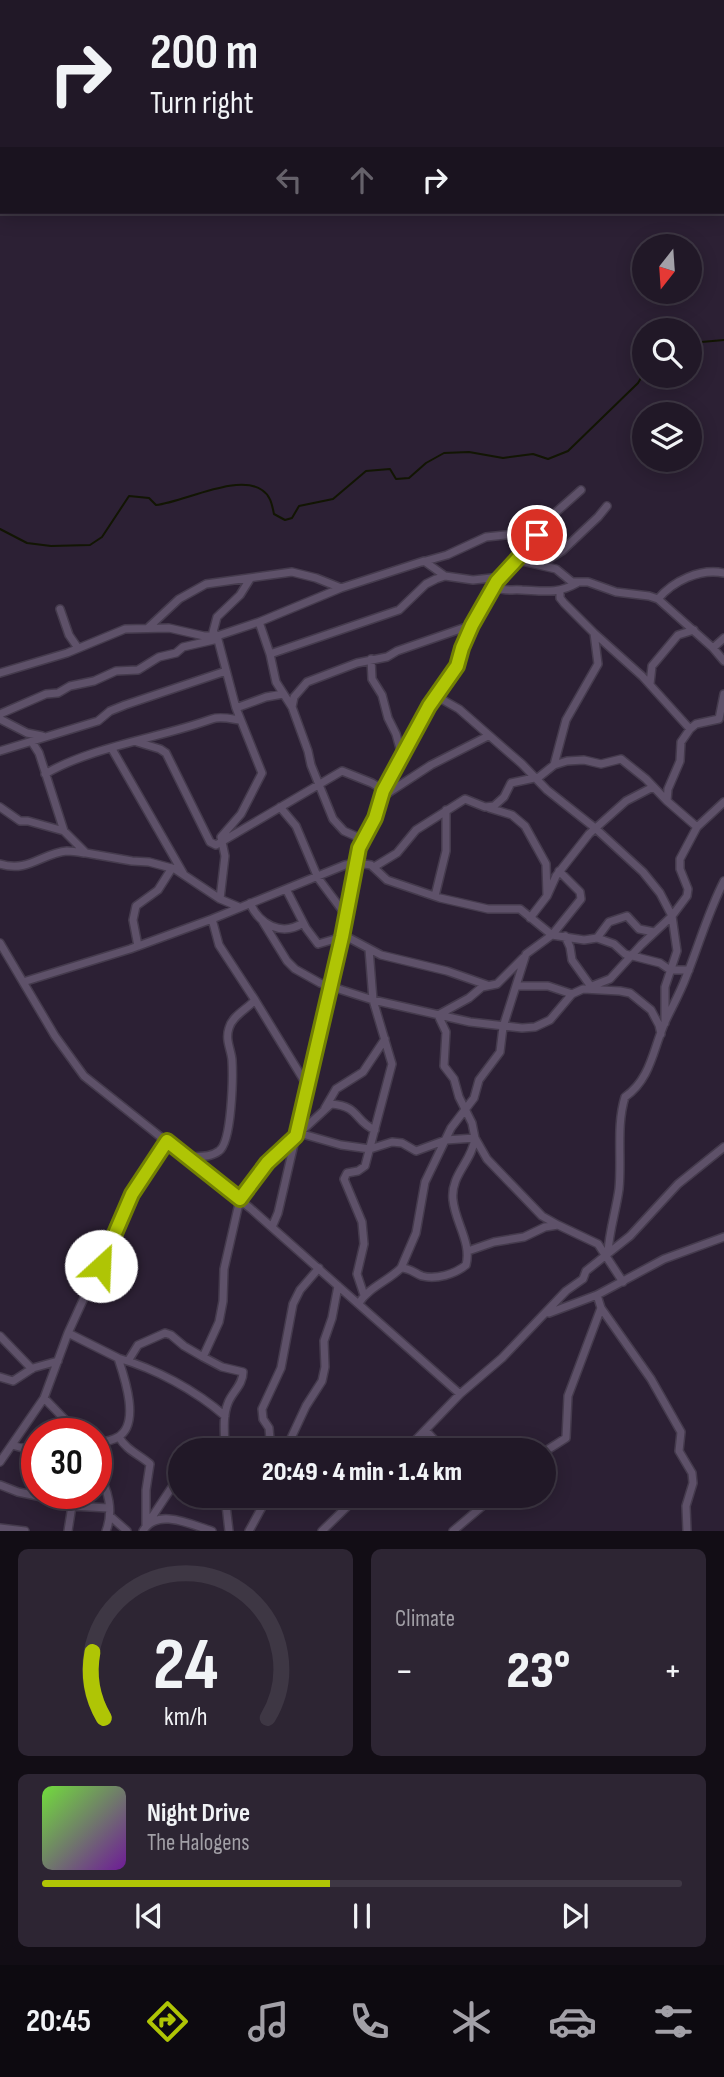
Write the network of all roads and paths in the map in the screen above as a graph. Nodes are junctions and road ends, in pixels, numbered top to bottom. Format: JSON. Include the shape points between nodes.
{"nodes":[{"id":1,"x":581,"y":490,"type":"dead end"},
{"id":2,"x":607,"y":506,"type":"dead end"},
{"id":3,"x":546,"y":521,"type":"junction"},
{"id":4,"x":517,"y":560,"type":"junction"},
{"id":5,"x":422,"y":562,"type":"junction"},
{"id":6,"x":536,"y":564,"type":"junction"},
{"id":7,"x":724,"y":573,"type":"edge"},
{"id":8,"x":446,"y":576,"type":"junction"},
{"id":9,"x":502,"y":577,"type":"junction"},
{"id":10,"x":250,"y":579,"type":"junction"},
{"id":11,"x":581,"y":582,"type":"junction"},
{"id":12,"x":495,"y":587,"type":"junction"},
{"id":13,"x":341,"y":588,"type":"junction"},
{"id":14,"x":560,"y":592,"type":"junction"},
{"id":15,"x":657,"y":599,"type":"junction"},
{"id":16,"x":60,"y":609,"type":"dead end"},
{"id":17,"x":259,"y":622,"type":"junction"},
{"id":18,"x":472,"y":625,"type":"junction"},
{"id":19,"x":148,"y":628,"type":"junction"},
{"id":20,"x":694,"y":631,"type":"junction"},
{"id":21,"x":594,"y":633,"type":"junction"},
{"id":22,"x":217,"y":637,"type":"junction"},
{"id":23,"x":724,"y":638,"type":"edge"},
{"id":24,"x":78,"y":648,"type":"junction"},
{"id":25,"x":713,"y":648,"type":"junction"},
{"id":26,"x":270,"y":654,"type":"junction"},
{"id":27,"x":371,"y":659,"type":"junction"},
{"id":28,"x":724,"y":661,"type":"edge"},
{"id":29,"x":226,"y":671,"type":"junction"},
{"id":30,"x":0,"y":673,"type":"edge"},
{"id":31,"x":650,"y":684,"type":"junction"},
{"id":32,"x":283,"y":694,"type":"junction"},
{"id":33,"x":724,"y":694,"type":"edge"},
{"id":34,"x":436,"y":696,"type":"junction"},
{"id":35,"x":292,"y":707,"type":"junction"},
{"id":36,"x":236,"y":708,"type":"junction"},
{"id":37,"x":0,"y":717,"type":"edge"},
{"id":38,"x":240,"y":720,"type":"junction"},
{"id":39,"x":690,"y":729,"type":"junction"},
{"id":40,"x":488,"y":736,"type":"junction"},
{"id":41,"x":46,"y":737,"type":"junction"},
{"id":42,"x":32,"y":742,"type":"junction"},
{"id":43,"x":136,"y":742,"type":"junction"},
{"id":44,"x":112,"y":749,"type":"junction"},
{"id":45,"x":0,"y":751,"type":"edge"},
{"id":46,"x":402,"y":757,"type":"junction"},
{"id":47,"x":554,"y":765,"type":"junction"},
{"id":48,"x":45,"y":774,"type":"junction"},
{"id":49,"x":536,"y":778,"type":"junction"},
{"id":50,"x":319,"y":785,"type":"junction"},
{"id":51,"x":653,"y":787,"type":"junction"},
{"id":52,"x":383,"y":791,"type":"junction"},
{"id":53,"x":667,"y":801,"type":"junction"},
{"id":54,"x":724,"y":802,"type":"edge"},
{"id":55,"x":0,"y":807,"type":"edge"},
{"id":56,"x":280,"y":807,"type":"junction"},
{"id":57,"x":489,"y":808,"type":"junction"},
{"id":58,"x":446,"y":810,"type":"junction"},
{"id":59,"x":697,"y":827,"type":"junction"},
{"id":60,"x":595,"y":828,"type":"junction"},
{"id":61,"x":64,"y":831,"type":"junction"},
{"id":62,"x":362,"y":839,"type":"junction"},
{"id":63,"x":222,"y":842,"type":"junction"},
{"id":64,"x":86,"y":853,"type":"junction"},
{"id":65,"x":357,"y":863,"type":"junction"},
{"id":66,"x":0,"y":864,"type":"edge"},
{"id":67,"x":374,"y":867,"type":"junction"},
{"id":68,"x":172,"y":868,"type":"junction"},
{"id":69,"x":559,"y":872,"type":"junction"},
{"id":70,"x":183,"y":873,"type":"junction"},
{"id":71,"x":318,"y":878,"type":"junction"},
{"id":72,"x":724,"y":881,"type":"edge"},
{"id":73,"x":286,"y":889,"type":"junction"},
{"id":74,"x":435,"y":896,"type":"junction"},
{"id":75,"x":547,"y":896,"type":"junction"},
{"id":76,"x":220,"y":899,"type":"junction"},
{"id":77,"x":250,"y":903,"type":"junction"},
{"id":78,"x":240,"y":907,"type":"junction"},
{"id":79,"x":347,"y":912,"type":"junction"},
{"id":80,"x":672,"y":916,"type":"junction"},
{"id":81,"x":530,"y":918,"type":"junction"},
{"id":82,"x":212,"y":919,"type":"junction"},
{"id":83,"x":263,"y":922,"type":"junction"},
{"id":84,"x":303,"y":923,"type":"junction"},
{"id":85,"x":654,"y":932,"type":"junction"},
{"id":86,"x":552,"y":935,"type":"junction"},
{"id":87,"x":565,"y":936,"type":"junction"},
{"id":88,"x":342,"y":937,"type":"junction"},
{"id":89,"x":597,"y":938,"type":"junction"},
{"id":90,"x":0,"y":943,"type":"edge"},
{"id":91,"x":138,"y":946,"type":"junction"},
{"id":92,"x":369,"y":949,"type":"junction"},
{"id":93,"x":526,"y":954,"type":"junction"},
{"id":94,"x":631,"y":957,"type":"junction"},
{"id":95,"x":670,"y":970,"type":"junction"},
{"id":96,"x":688,"y":970,"type":"junction"},
{"id":97,"x":23,"y":982,"type":"junction"},
{"id":98,"x":487,"y":985,"type":"junction"},
{"id":99,"x":330,"y":986,"type":"junction"},
{"id":100,"x":517,"y":986,"type":"junction"},
{"id":101,"x":591,"y":987,"type":"junction"},
{"id":102,"x":572,"y":994,"type":"junction"},
{"id":103,"x":255,"y":1000,"type":"junction"},
{"id":104,"x":373,"y":1000,"type":"junction"},
{"id":105,"x":438,"y":1015,"type":"junction"},
{"id":106,"x":665,"y":1023,"type":"junction"},
{"id":107,"x":503,"y":1027,"type":"junction"},
{"id":108,"x":661,"y":1034,"type":"junction"},
{"id":109,"x":385,"y":1039,"type":"junction"},
{"id":110,"x":308,"y":1087,"type":"junction"},
{"id":111,"x":324,"y":1108,"type":"junction"},
{"id":112,"x":466,"y":1109,"type":"junction"},
{"id":113,"x":375,"y":1130,"type":"junction"},
{"id":114,"x":298,"y":1134,"type":"junction"},
{"id":115,"x":475,"y":1138,"type":"junction"},
{"id":116,"x":446,"y":1140,"type":"junction"},
{"id":117,"x":167,"y":1141,"type":"junction"},
{"id":118,"x":724,"y":1147,"type":"edge"},
{"id":119,"x":370,"y":1149,"type":"junction"},
{"id":120,"x":187,"y":1157,"type":"junction"},
{"id":121,"x":240,"y":1199,"type":"junction"},
{"id":122,"x":558,"y":1225,"type":"junction"},
{"id":123,"x":272,"y":1227,"type":"junction"},
{"id":124,"x":724,"y":1237,"type":"edge"},
{"id":125,"x":468,"y":1251,"type":"junction"},
{"id":126,"x":606,"y":1254,"type":"junction"},
{"id":127,"x":319,"y":1268,"type":"junction"},
{"id":128,"x":401,"y":1268,"type":"junction"},
{"id":129,"x":623,"y":1282,"type":"junction"},
{"id":130,"x":338,"y":1286,"type":"junction"},
{"id":131,"x":364,"y":1295,"type":"junction"},
{"id":132,"x":597,"y":1295,"type":"junction"},
{"id":133,"x":359,"y":1303,"type":"junction"},
{"id":134,"x":601,"y":1308,"type":"junction"},
{"id":135,"x":548,"y":1313,"type":"junction"},
{"id":136,"x":68,"y":1333,"type":"junction"},
{"id":137,"x":0,"y":1336,"type":"edge"},
{"id":138,"x":203,"y":1357,"type":"junction"},
{"id":139,"x":118,"y":1358,"type":"junction"},
{"id":140,"x":128,"y":1360,"type":"junction"},
{"id":141,"x":58,"y":1361,"type":"junction"},
{"id":142,"x":32,"y":1369,"type":"junction"},
{"id":143,"x":0,"y":1377,"type":"edge"},
{"id":144,"x":460,"y":1394,"type":"junction"},
{"id":145,"x":44,"y":1398,"type":"junction"},
{"id":146,"x":225,"y":1416,"type":"junction"},
{"id":147,"x":63,"y":1418,"type":"edge"},
{"id":148,"x":426,"y":1431,"type":"junction"},
{"id":149,"x":119,"y":1437,"type":"junction"},
{"id":150,"x":225,"y":1438,"type":"edge"},
{"id":151,"x":270,"y":1438,"type":"edge"},
{"id":152,"x":291,"y":1438,"type":"edge"},
{"id":153,"x":419,"y":1438,"type":"edge"},
{"id":154,"x":433,"y":1438,"type":"edge"},
{"id":155,"x":112,"y":1439,"type":"edge"},
{"id":156,"x":556,"y":1444,"type":"edge"},
{"id":157,"x":12,"y":1445,"type":"junction"},
{"id":158,"x":21,"y":1448,"type":"edge"},
{"id":159,"x":0,"y":1462,"type":"edge"},
{"id":160,"x":0,"y":1485,"type":"edge"},
{"id":161,"x":21,"y":1492,"type":"edge"},
{"id":162,"x":168,"y":1493,"type":"edge"},
{"id":163,"x":226,"y":1508,"type":"edge"},
{"id":164,"x":262,"y":1508,"type":"edge"},
{"id":165,"x":346,"y":1508,"type":"edge"},
{"id":166,"x":479,"y":1508,"type":"edge"},
{"id":167,"x":72,"y":1509,"type":"edge"},
{"id":168,"x":91,"y":1509,"type":"edge"},
{"id":169,"x":109,"y":1509,"type":"edge"},
{"id":170,"x":110,"y":1512,"type":"junction"},
{"id":171,"x":463,"y":1521,"type":"junction"},
{"id":172,"x":0,"y":1528,"type":"edge"},
{"id":173,"x":144,"y":1529,"type":"edge"},
{"id":174,"x":25,"y":1531,"type":"edge"},
{"id":175,"x":68,"y":1531,"type":"edge"},
{"id":176,"x":106,"y":1531,"type":"edge"},
{"id":177,"x":127,"y":1531,"type":"edge"},
{"id":178,"x":212,"y":1531,"type":"edge"},
{"id":179,"x":229,"y":1531,"type":"edge"},
{"id":180,"x":250,"y":1531,"type":"edge"},
{"id":181,"x":322,"y":1531,"type":"edge"},
{"id":182,"x":453,"y":1531,"type":"edge"},
{"id":183,"x":467,"y":1531,"type":"edge"},
{"id":184,"x":687,"y":1531,"type":"edge"}],
"edges":[{"from":1,"to":3,"type":"street"},
{"from":2,"to":6,"type":"street","via":[[562,551]]},
{"from":3,"to":4,"type":"street"},
{"from":3,"to":5,"type":"street","via":[[523,533],[486,537]]},
{"from":4,"to":6,"type":"street"},
{"from":4,"to":9,"type":"street"},
{"from":5,"to":8,"type":"street"},
{"from":5,"to":13,"type":"street"},
{"from":6,"to":11,"type":"street"},
{"from":7,"to":15,"type":"street","via":[[709,570],[695,574]]},
{"from":8,"to":9,"type":"street","via":[[473,580]]},
{"from":8,"to":26,"type":"street","via":[[426,584],[398,610]]},
{"from":9,"to":12,"type":"street"},
{"from":10,"to":13,"type":"street","via":[[292,572]]},
{"from":10,"to":19,"type":"street","via":[[206,584],[179,599]]},
{"from":10,"to":22,"type":"street","via":[[216,617]]},
{"from":11,"to":14,"type":"street"},
{"from":11,"to":15,"type":"street"},
{"from":12,"to":14,"type":"street"},
{"from":12,"to":18,"type":"street"},
{"from":13,"to":17,"type":"street"},
{"from":14,"to":21,"type":"street","via":[[564,603]]},
{"from":15,"to":20,"type":"street"},
{"from":16,"to":24,"type":"street"},
{"from":17,"to":22,"type":"street"},
{"from":17,"to":26,"type":"street"},
{"from":18,"to":27,"type":"street"},
{"from":18,"to":34,"type":"street","via":[[457,666]]},
{"from":19,"to":22,"type":"street"},
{"from":19,"to":24,"type":"street","via":[[125,629]]},
{"from":20,"to":25,"type":"street"},
{"from":20,"to":31,"type":"street","via":[[678,635],[652,666]]},
{"from":21,"to":31,"type":"street"},
{"from":21,"to":47,"type":"street","via":[[598,664],[566,720]]},
{"from":22,"to":29,"type":"street"},
{"from":22,"to":37,"type":"street","via":[[159,657],[138,670],[116,671],[70,685]]},
{"from":23,"to":25,"type":"street"},
{"from":24,"to":30,"type":"street"},
{"from":25,"to":28,"type":"street"},
{"from":26,"to":32,"type":"street"},
{"from":27,"to":35,"type":"street","via":[[307,681]]},
{"from":27,"to":46,"type":"street","via":[[372,679]]},
{"from":29,"to":36,"type":"street"},
{"from":29,"to":41,"type":"street","via":[[125,705],[98,722]]},
{"from":31,"to":39,"type":"street"},
{"from":32,"to":35,"type":"street"},
{"from":32,"to":36,"type":"street"},
{"from":33,"to":39,"type":"street","via":[[719,719]]},
{"from":34,"to":40,"type":"street","via":[[459,709]]},
{"from":34,"to":46,"type":"street"},
{"from":35,"to":50,"type":"street"},
{"from":36,"to":38,"type":"street"},
{"from":37,"to":41,"type":"street","via":[[27,733]]},
{"from":38,"to":43,"type":"street","via":[[212,719]]},
{"from":38,"to":63,"type":"street","via":[[261,773]]},
{"from":39,"to":53,"type":"street","via":[[681,743]]},
{"from":40,"to":49,"type":"street"},
{"from":40,"to":52,"type":"street","via":[[389,793]]},
{"from":41,"to":42,"type":"street"},
{"from":42,"to":45,"type":"street"},
{"from":42,"to":48,"type":"street"},
{"from":43,"to":44,"type":"street"},
{"from":43,"to":63,"type":"street","via":[[166,753],[210,842]]},
{"from":44,"to":48,"type":"street"},
{"from":44,"to":70,"type":"street"},
{"from":46,"to":52,"type":"street"},
{"from":47,"to":49,"type":"street"},
{"from":47,"to":51,"type":"street","via":[[621,759]]},
{"from":48,"to":61,"type":"street"},
{"from":49,"to":57,"type":"street","via":[[511,783]]},
{"from":49,"to":60,"type":"street"},
{"from":50,"to":52,"type":"street","via":[[342,771]]},
{"from":50,"to":56,"type":"street"},
{"from":50,"to":62,"type":"street","via":[[337,825]]},
{"from":51,"to":53,"type":"street"},
{"from":51,"to":60,"type":"street","via":[[633,795]]},
{"from":52,"to":62,"type":"street"},
{"from":53,"to":59,"type":"street"},
{"from":54,"to":59,"type":"street"},
{"from":55,"to":61,"type":"street","via":[[21,822]]},
{"from":56,"to":63,"type":"street"},
{"from":56,"to":71,"type":"street","via":[[302,836]]},
{"from":57,"to":58,"type":"street","via":[[465,799]]},
{"from":57,"to":75,"type":"street","via":[[512,815],[525,826],[546,864]]},
{"from":58,"to":67,"type":"street","via":[[415,830],[397,853]]},
{"from":58,"to":74,"type":"street","via":[[446,851]]},
{"from":59,"to":80,"type":"street","via":[[680,859],[687,896]]},
{"from":60,"to":69,"type":"street"},
{"from":60,"to":80,"type":"street","via":[[653,883]]},
{"from":61,"to":64,"type":"street"},
{"from":62,"to":65,"type":"street"},
{"from":63,"to":76,"type":"street"},
{"from":64,"to":66,"type":"street","via":[[68,851],[29,865]]},
{"from":64,"to":68,"type":"street"},
{"from":65,"to":67,"type":"street"},
{"from":65,"to":71,"type":"street"},
{"from":65,"to":79,"type":"street"},
{"from":67,"to":74,"type":"street","via":[[387,880]]},
{"from":68,"to":70,"type":"street"},
{"from":68,"to":91,"type":"street","via":[[158,890],[136,906],[133,920]]},
{"from":69,"to":75,"type":"street"},
{"from":69,"to":86,"type":"street","via":[[582,896]]},
{"from":70,"to":76,"type":"street"},
{"from":71,"to":73,"type":"street"},
{"from":71,"to":79,"type":"street"},
{"from":72,"to":96,"type":"street"},
{"from":73,"to":77,"type":"street"},
{"from":73,"to":84,"type":"street"},
{"from":74,"to":81,"type":"street","via":[[488,909],[520,909]]},
{"from":75,"to":81,"type":"street"},
{"from":76,"to":78,"type":"street"},
{"from":77,"to":78,"type":"street"},
{"from":77,"to":83,"type":"street"},
{"from":78,"to":82,"type":"street"},
{"from":79,"to":88,"type":"street"},
{"from":80,"to":85,"type":"street"},
{"from":80,"to":95,"type":"street","via":[[677,951]]},
{"from":81,"to":86,"type":"street"},
{"from":82,"to":91,"type":"street"},
{"from":82,"to":103,"type":"street","via":[[219,944]]},
{"from":83,"to":84,"type":"street","via":[[289,930]]},
{"from":83,"to":99,"type":"street","via":[[295,969]]},
{"from":84,"to":88,"type":"street","via":[[318,944]]},
{"from":85,"to":89,"type":"street","via":[[639,929],[626,916],[609,922]]},
{"from":85,"to":94,"type":"street"},
{"from":86,"to":87,"type":"street"},
{"from":86,"to":93,"type":"street"},
{"from":87,"to":89,"type":"street"},
{"from":87,"to":101,"type":"street","via":[[572,960]]},
{"from":88,"to":92,"type":"street"},
{"from":88,"to":99,"type":"street"},
{"from":89,"to":94,"type":"street"},
{"from":90,"to":97,"type":"street"},
{"from":91,"to":97,"type":"street"},
{"from":92,"to":98,"type":"street"},
{"from":92,"to":104,"type":"street"},
{"from":93,"to":98,"type":"street","via":[[505,979]]},
{"from":93,"to":100,"type":"street"},
{"from":94,"to":95,"type":"street"},
{"from":94,"to":101,"type":"street","via":[[610,979]]},
{"from":95,"to":96,"type":"street"},
{"from":95,"to":106,"type":"street"},
{"from":96,"to":106,"type":"street"},
{"from":97,"to":117,"type":"street","via":[[84,1076]]},
{"from":98,"to":105,"type":"street"},
{"from":99,"to":104,"type":"street"},
{"from":99,"to":110,"type":"street"},
{"from":100,"to":102,"type":"street","via":[[548,986]]},
{"from":100,"to":107,"type":"street"},
{"from":101,"to":102,"type":"street"},
{"from":101,"to":108,"type":"street","via":[[621,991],[641,1000],[656,1017]]},
{"from":102,"to":107,"type":"street","via":[[541,1025]]},
{"from":103,"to":110,"type":"street"},
{"from":103,"to":120,"type":"street","via":[[231,1021],[228,1031],[232,1060],[225,1145],[209,1156]]},
{"from":104,"to":105,"type":"street"},
{"from":104,"to":109,"type":"street"},
{"from":105,"to":107,"type":"street"},
{"from":105,"to":112,"type":"street","via":[[446,1031],[444,1066]]},
{"from":106,"to":108,"type":"street"},
{"from":107,"to":112,"type":"street","via":[[500,1052]]},
{"from":108,"to":126,"type":"street","via":[[643,1079],[625,1097],[620,1113],[619,1186]]},
{"from":109,"to":111,"type":"street","via":[[363,1072],[336,1089]]},
{"from":109,"to":113,"type":"street","via":[[392,1067]]},
{"from":110,"to":114,"type":"street"},
{"from":111,"to":113,"type":"street","via":[[331,1104],[349,1107]]},
{"from":111,"to":114,"type":"street"},
{"from":112,"to":115,"type":"street"},
{"from":112,"to":116,"type":"street"},
{"from":113,"to":119,"type":"street"},
{"from":114,"to":119,"type":"street"},
{"from":114,"to":121,"type":"street","via":[[267,1163]]},
{"from":114,"to":123,"type":"street"},
{"from":115,"to":116,"type":"street"},
{"from":115,"to":122,"type":"street","via":[[494,1166],[542,1216]]},
{"from":115,"to":125,"type":"street","via":[[455,1180],[452,1198]]},
{"from":116,"to":119,"type":"street","via":[[421,1151],[392,1142]]},
{"from":116,"to":128,"type":"street","via":[[425,1182],[416,1233]]},
{"from":117,"to":120,"type":"street"},
{"from":117,"to":136,"type":"street","via":[[132,1194]]},
{"from":118,"to":126,"type":"street"},
{"from":119,"to":131,"type":"street","via":[[365,1166],[344,1179],[362,1222],[364,1244],[357,1274]]},
{"from":120,"to":121,"type":"street"},
{"from":121,"to":123,"type":"street"},
{"from":121,"to":138,"type":"street","via":[[224,1269],[219,1322]]},
{"from":122,"to":125,"type":"street"},
{"from":122,"to":126,"type":"street","via":[[598,1244]]},
{"from":123,"to":127,"type":"street"},
{"from":124,"to":129,"type":"street","via":[[664,1259]]},
{"from":125,"to":128,"type":"street","via":[[466,1265],[446,1275],[426,1277]]},
{"from":126,"to":129,"type":"street"},
{"from":126,"to":135,"type":"street"},
{"from":127,"to":130,"type":"street"},
{"from":127,"to":151,"type":"street","via":[[293,1304],[281,1368],[262,1409]]},
{"from":128,"to":131,"type":"street"},
{"from":129,"to":132,"type":"street"},
{"from":130,"to":133,"type":"street"},
{"from":130,"to":152,"type":"street","via":[[324,1341],[321,1381]]},
{"from":131,"to":133,"type":"street"},
{"from":132,"to":134,"type":"street"},
{"from":132,"to":135,"type":"street"},
{"from":133,"to":144,"type":"street"},
{"from":134,"to":156,"type":"street","via":[[568,1396],[566,1437]]},
{"from":134,"to":184,"type":"street","via":[[651,1379],[681,1432],[679,1451],[694,1483],[686,1506]]},
{"from":135,"to":144,"type":"street"},
{"from":136,"to":139,"type":"street"},
{"from":136,"to":141,"type":"street"},
{"from":137,"to":142,"type":"street"},
{"from":138,"to":140,"type":"street","via":[[165,1334],[138,1345]]},
{"from":138,"to":146,"type":"street","via":[[243,1372]]},
{"from":139,"to":140,"type":"street"},
{"from":139,"to":149,"type":"street","via":[[130,1411]]},
{"from":140,"to":146,"type":"street","via":[[211,1403]]},
{"from":141,"to":142,"type":"street"},
{"from":141,"to":145,"type":"street"},
{"from":142,"to":143,"type":"street","via":[[13,1381]]},
{"from":144,"to":148,"type":"street"},
{"from":145,"to":147,"type":"street"},
{"from":145,"to":157,"type":"street"},
{"from":146,"to":150,"type":"street"},
{"from":148,"to":153,"type":"street"},
{"from":148,"to":154,"type":"street"},
{"from":149,"to":155,"type":"street"},
{"from":149,"to":173,"type":"street","via":[[150,1464]]},
{"from":157,"to":158,"type":"street"},
{"from":157,"to":159,"type":"street"},
{"from":160,"to":161,"type":"street"},
{"from":162,"to":173,"type":"street"},
{"from":163,"to":179,"type":"street"},
{"from":164,"to":180,"type":"street"},
{"from":165,"to":181,"type":"street"},
{"from":166,"to":171,"type":"street"},
{"from":167,"to":175,"type":"street"},
{"from":168,"to":170,"type":"street"},
{"from":169,"to":170,"type":"street"},
{"from":170,"to":176,"type":"street"},
{"from":170,"to":177,"type":"street"},
{"from":171,"to":182,"type":"street"},
{"from":171,"to":183,"type":"street"},
{"from":172,"to":174,"type":"street"},
{"from":173,"to":178,"type":"street","via":[[160,1518]]}]}
